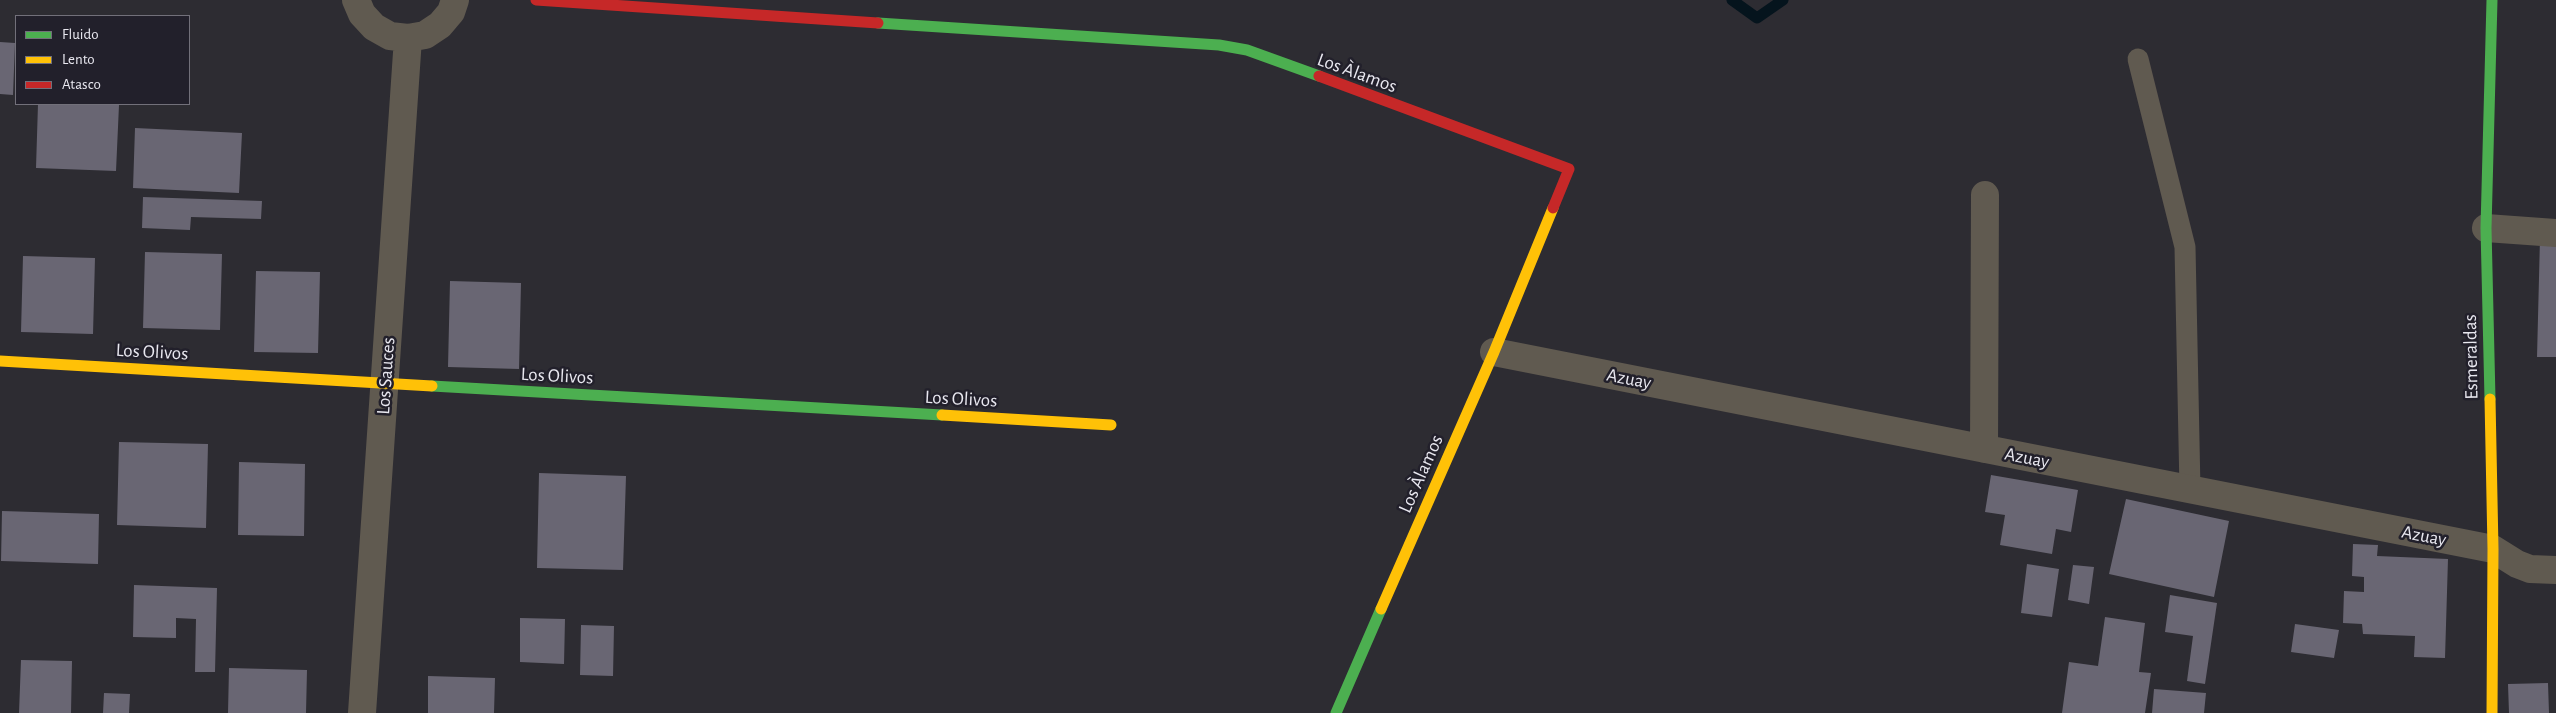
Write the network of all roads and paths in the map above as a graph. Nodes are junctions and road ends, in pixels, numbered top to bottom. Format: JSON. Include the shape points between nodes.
{"nodes":[{"id":1,"x":356,"y":0,"type":"edge"},
{"id":2,"x":456,"y":0,"type":"edge"},
{"id":3,"x":536,"y":0,"type":"edge"},
{"id":4,"x":2492,"y":0,"type":"edge"},
{"id":5,"x":408,"y":38,"type":"junction"},
{"id":6,"x":2138,"y":59,"type":"dead end"},
{"id":7,"x":1985,"y":195,"type":"dead end"},
{"id":8,"x":2486,"y":228,"type":"junction"},
{"id":9,"x":2556,"y":233,"type":"edge"},
{"id":10,"x":1494,"y":352,"type":"junction"},
{"id":11,"x":0,"y":361,"type":"edge"},
{"id":12,"x":386,"y":384,"type":"junction"},
{"id":13,"x":1111,"y":425,"type":"dead end"},
{"id":14,"x":1984,"y":449,"type":"junction"},
{"id":15,"x":2190,"y":490,"type":"junction"},
{"id":16,"x":2493,"y":549,"type":"junction"},
{"id":17,"x":2556,"y":570,"type":"edge"},
{"id":18,"x":362,"y":713,"type":"edge"},
{"id":19,"x":1336,"y":713,"type":"edge"},
{"id":20,"x":2492,"y":713,"type":"edge"}],
"edges":[{"from":1,"to":5,"type":"street","via":[[362,14],[374,28],[390,36]]},
{"from":2,"to":5,"type":"street","via":[[440,25],[425,35]]},
{"from":3,"to":10,"type":"street","name":"Los Àlamos","via":[[1219,45],[1247,50],[1569,169]]},
{"from":4,"to":8,"type":"street","name":"Esmeraldas"},
{"from":5,"to":12,"type":"street","name":"Los Sauces"},
{"from":6,"to":15,"type":"lane","via":[[2185,248]]},
{"from":7,"to":14,"type":"street"},
{"from":8,"to":9,"type":"street"},
{"from":8,"to":16,"type":"street","name":"Esmeraldas"},
{"from":10,"to":14,"type":"street","name":"Azuay"},
{"from":10,"to":19,"type":"street","name":"Los Àlamos"},
{"from":11,"to":12,"type":"street","name":"Los Olivos"},
{"from":12,"to":13,"type":"street","name":"Los Olivos"},
{"from":12,"to":18,"type":"street","name":"Los Sauces"},
{"from":14,"to":15,"type":"street","name":"Azuay"},
{"from":15,"to":16,"type":"street","name":"Azuay"},
{"from":16,"to":17,"type":"street","name":"Azuay","via":[[2530,569]]},
{"from":16,"to":20,"type":"street","name":"Esmeraldas"}]}
